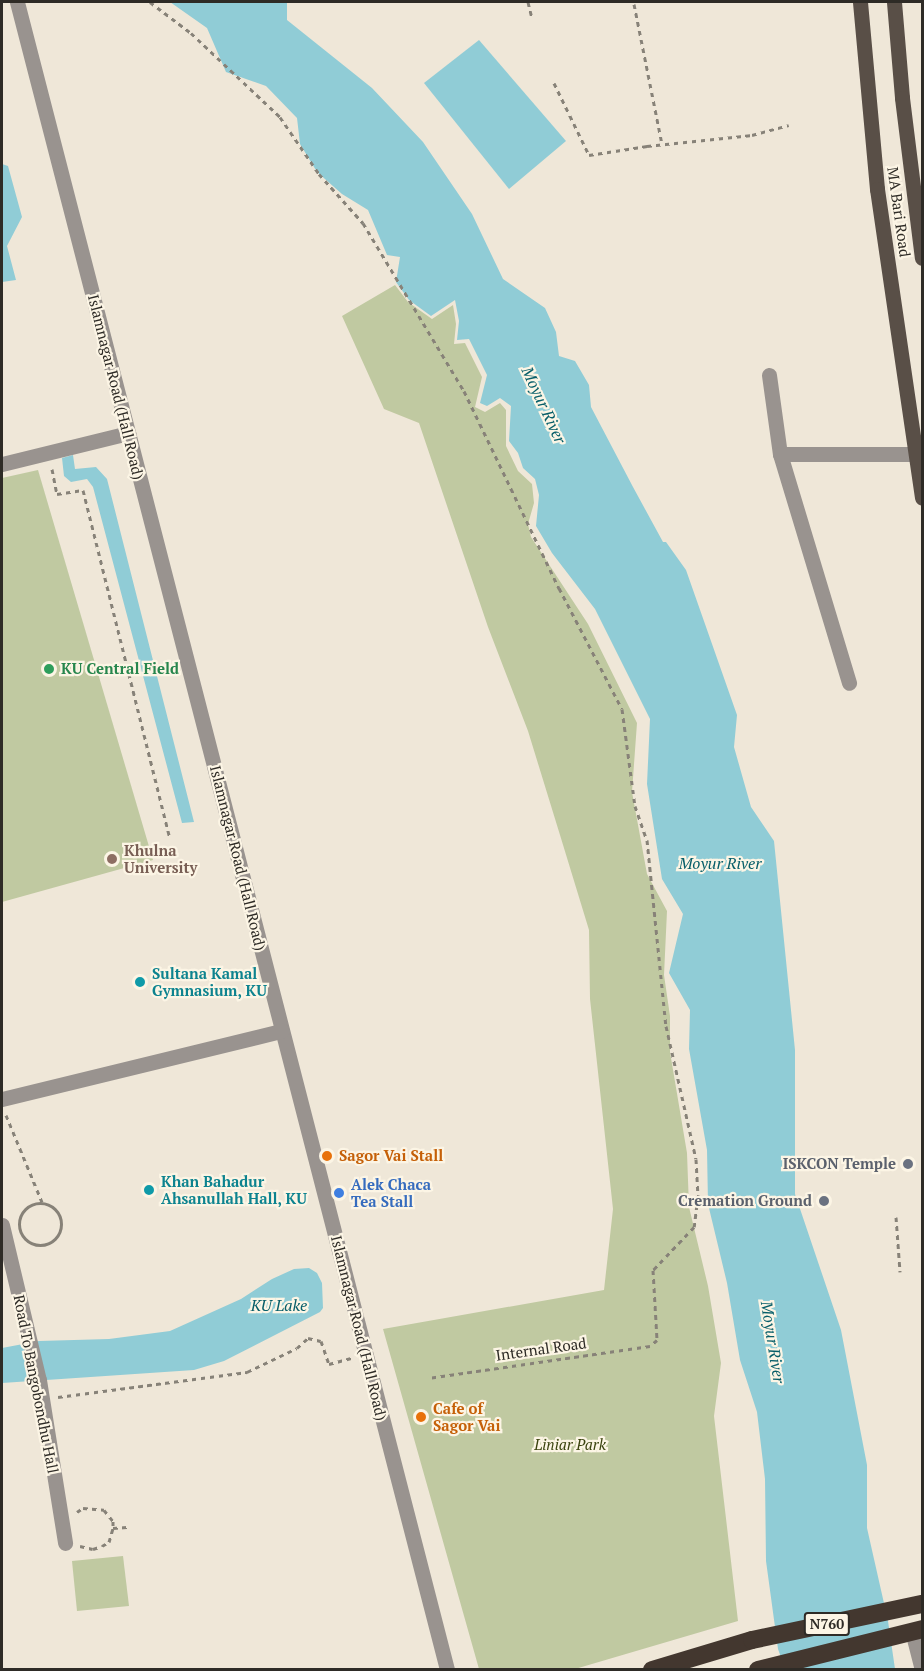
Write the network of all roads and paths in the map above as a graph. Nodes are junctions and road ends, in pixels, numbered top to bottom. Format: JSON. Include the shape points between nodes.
{"nodes":[{"id":1,"x":17,"y":2,"type":"edge"},
{"id":2,"x":150,"y":2,"type":"edge"},
{"id":3,"x":528,"y":2,"type":"edge"},
{"id":4,"x":860,"y":2,"type":"edge"},
{"id":5,"x":894,"y":2,"type":"edge"},
{"id":6,"x":634,"y":4,"type":"dead end"},
{"id":7,"x":532,"y":18,"type":"dead end"},
{"id":8,"x":554,"y":83,"type":"dead end"},
{"id":9,"x":789,"y":125,"type":"dead end"},
{"id":10,"x":663,"y":144,"type":"junction"},
{"id":11,"x":922,"y":258,"type":"edge"},
{"id":12,"x":769,"y":375,"type":"dead end"},
{"id":13,"x":128,"y":433,"type":"junction"},
{"id":14,"x":49,"y":452,"type":"junction"},
{"id":15,"x":780,"y":454,"type":"junction"},
{"id":16,"x":916,"y":454,"type":"junction"},
{"id":17,"x":2,"y":464,"type":"edge"},
{"id":18,"x":922,"y":498,"type":"edge"},
{"id":19,"x":849,"y":683,"type":"dead end"},
{"id":20,"x":169,"y":836,"type":"dead end"},
{"id":21,"x":282,"y":1031,"type":"junction"},
{"id":22,"x":2,"y":1099,"type":"edge"},
{"id":23,"x":6,"y":1115,"type":"dead end"},
{"id":24,"x":42,"y":1202,"type":"junction"},
{"id":25,"x":896,"y":1217,"type":"dead end"},
{"id":26,"x":2,"y":1225,"type":"edge"},
{"id":27,"x":900,"y":1272,"type":"dead end"},
{"id":28,"x":366,"y":1355,"type":"junction"},
{"id":29,"x":428,"y":1378,"type":"dead end"},
{"id":30,"x":42,"y":1398,"type":"junction"},
{"id":31,"x":72,"y":1518,"type":"dead end"},
{"id":32,"x":128,"y":1527,"type":"dead end"},
{"id":33,"x":113,"y":1528,"type":"junction"},
{"id":34,"x":70,"y":1543,"type":"joint"},
{"id":35,"x":922,"y":1604,"type":"edge"},
{"id":36,"x":912,"y":1631,"type":"edge"},
{"id":37,"x":760,"y":1669,"type":"edge"},
{"id":38,"x":447,"y":1670,"type":"edge"},
{"id":39,"x":652,"y":1670,"type":"edge"},
{"id":40,"x":922,"y":1670,"type":"edge"}],
"edges":[{"from":1,"to":13,"type":"street","name":"Islamnagar Road (Hall Road)"},
{"from":2,"to":29,"type":"path","name":"Internal Road","via":[[191,33],[280,117],[319,174],[363,223],[464,391],[622,709],[635,806],[647,840],[666,1026],[696,1159],[698,1196],[694,1227],[652,1270],[657,1340],[647,1347]]},
{"from":3,"to":7,"type":"path"},
{"from":4,"to":16,"type":"main road","name":"MA Bari Road","via":[[877,189]]},
{"from":5,"to":11,"type":"main road","name":"MA Bari Road"},
{"from":6,"to":10,"type":"path"},
{"from":8,"to":10,"type":"path","via":[[589,155]]},
{"from":9,"to":10,"type":"path","via":[[752,135]]},
{"from":12,"to":15,"type":"street"},
{"from":13,"to":14,"type":"street"},
{"from":13,"to":21,"type":"street","name":"Islamnagar Road (Hall Road)"},
{"from":14,"to":17,"type":"street"},
{"from":14,"to":20,"type":"path","via":[[57,494],[82,490]]},
{"from":15,"to":16,"type":"street"},
{"from":15,"to":19,"type":"street"},
{"from":16,"to":18,"type":"main road","name":"MA Bari Road"},
{"from":21,"to":22,"type":"street"},
{"from":21,"to":28,"type":"street","name":"Islamnagar Road (Hall Road)"},
{"from":23,"to":24,"type":"path"},
{"from":24,"to":24,"type":"path","via":[[56,1209],[62,1223],[57,1237],[45,1246],[29,1244],[19,1233],[18,1218],[27,1206]]},
{"from":25,"to":27,"type":"path"},
{"from":26,"to":30,"type":"street","name":"Road To Bangobondhu Hall"},
{"from":28,"to":30,"type":"path","via":[[329,1364],[321,1341],[308,1338],[297,1348],[247,1372]]},
{"from":28,"to":38,"type":"street","name":"Islamnagar Road (Hall Road)"},
{"from":30,"to":34,"type":"street","name":"Road To Bangobondhu Hall"},
{"from":31,"to":33,"type":"path","via":[[83,1508],[104,1509]]},
{"from":32,"to":33,"type":"path"},
{"from":33,"to":34,"type":"path","via":[[109,1542],[102,1546]]},
{"from":35,"to":39,"type":"highway","number":"N760","via":[[752,1640]]},
{"from":36,"to":37,"type":"highway","number":"N760"},
{"from":36,"to":40,"type":"street"}]}
